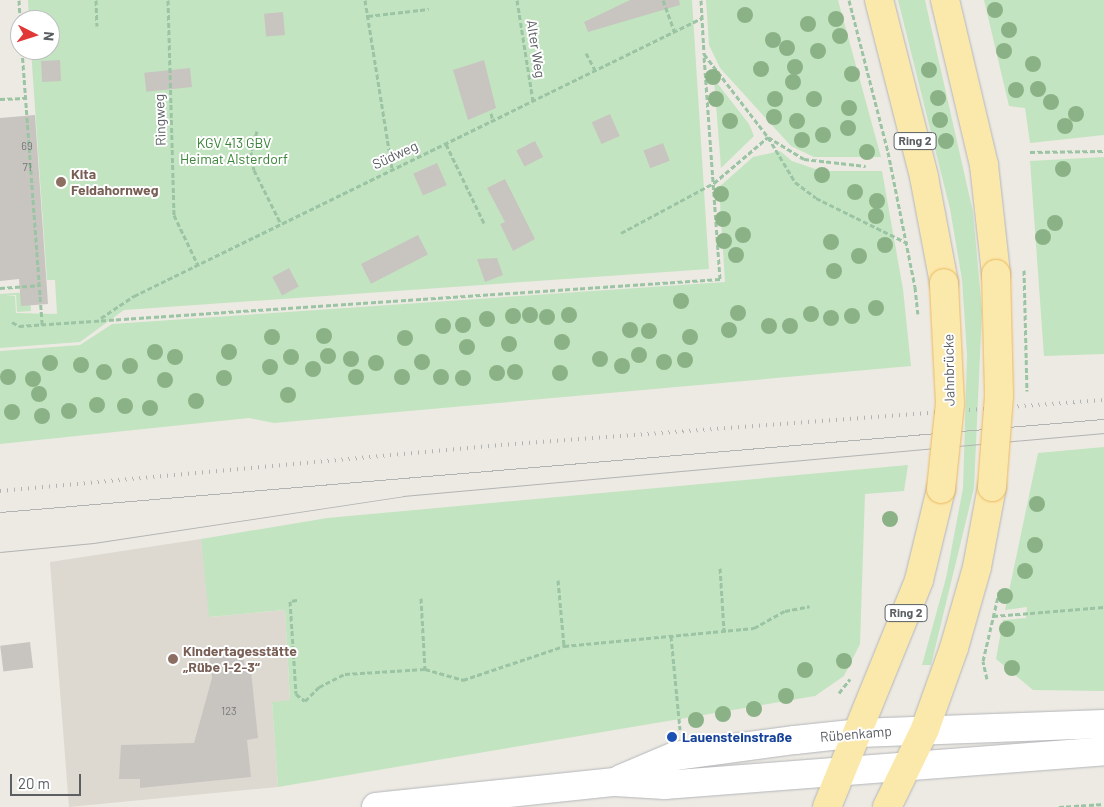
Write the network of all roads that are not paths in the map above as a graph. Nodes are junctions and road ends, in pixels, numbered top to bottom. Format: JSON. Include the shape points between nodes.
{"nodes":[{"id":1,"x":879,"y":0,"type":"edge"},
{"id":2,"x":945,"y":0,"type":"edge"},
{"id":3,"x":1104,"y":724,"type":"edge"},
{"id":4,"x":925,"y":730,"type":"junction"},
{"id":5,"x":859,"y":733,"type":"junction"},
{"id":6,"x":1104,"y":751,"type":"edge"},
{"id":7,"x":908,"y":766,"type":"junction"},
{"id":8,"x":845,"y":768,"type":"junction"},
{"id":9,"x":615,"y":782,"type":"junction"},
{"id":10,"x":376,"y":807,"type":"edge"},
{"id":11,"x":827,"y":807,"type":"edge"},
{"id":12,"x":886,"y":807,"type":"edge"}],
"edges":[{"from":1,"to":5,"type":"main road","name":"Jahnbrücke","number":"Ring 2","bridge":true,"via":[[924,177],[944,282],[950,403],[941,489],[926,559]]},
{"from":2,"to":4,"type":"main road","bridge":true,"via":[[984,165],[996,274],[1000,395],[992,487],[970,597]]},
{"from":3,"to":4,"type":"street","name":"Rübenkamp"},
{"from":4,"to":5,"type":"street","name":"Rübenkamp"},
{"from":4,"to":7,"type":"main road"},
{"from":5,"to":8,"type":"main road","number":"Ring 2"},
{"from":5,"to":9,"type":"street","name":"Rübenkamp","via":[[675,756]]},
{"from":6,"to":7,"type":"street","name":"Rübenkamp"},
{"from":7,"to":8,"type":"street","name":"Rübenkamp"},
{"from":7,"to":12,"type":"main road"},
{"from":8,"to":9,"type":"street","name":"Rübenkamp","via":[[665,785]]},
{"from":8,"to":11,"type":"main road","number":"Ring 2"},
{"from":9,"to":10,"type":"street","name":"Rübenkamp"}]}
